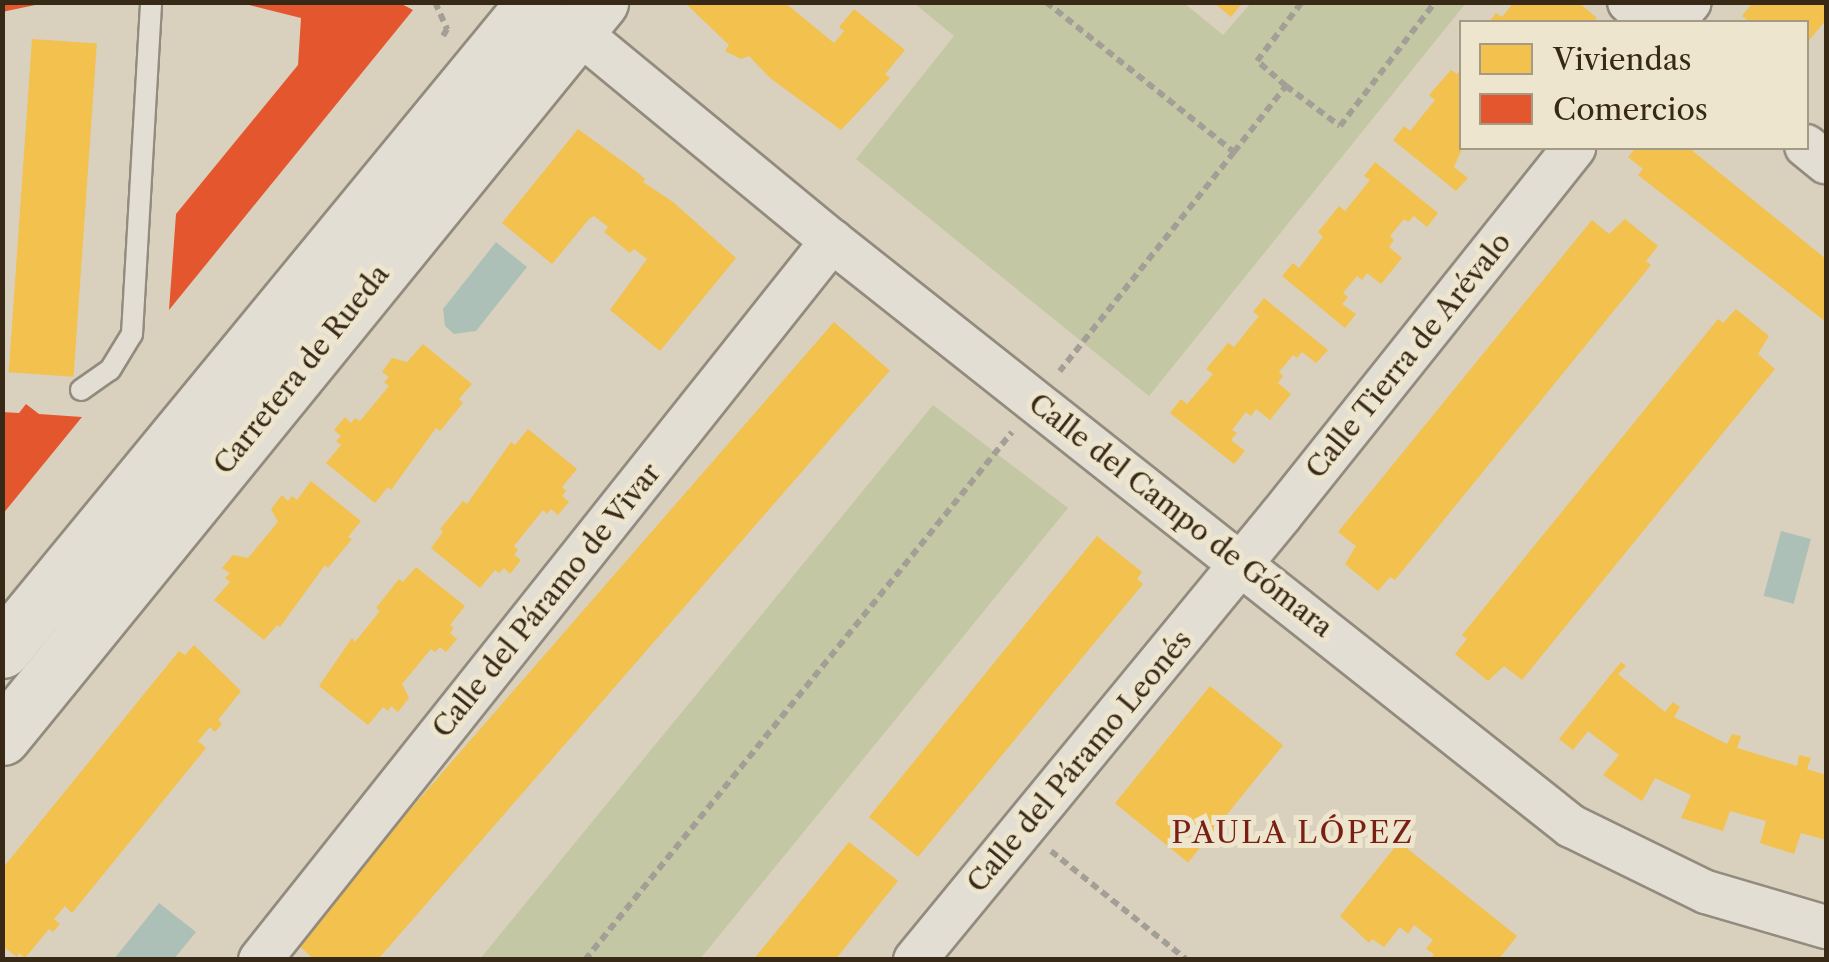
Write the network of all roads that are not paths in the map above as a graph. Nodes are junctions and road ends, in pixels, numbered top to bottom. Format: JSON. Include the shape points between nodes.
{"nodes":[{"id":1,"x":151,"y":2,"type":"edge"},
{"id":2,"x":1629,"y":2,"type":"edge"},
{"id":3,"x":562,"y":10,"type":"edge"},
{"id":4,"x":1651,"y":20,"type":"edge"},
{"id":5,"x":1572,"y":150,"type":"edge"},
{"id":6,"x":832,"y":241,"type":"junction"},
{"id":7,"x":81,"y":390,"type":"dead end"},
{"id":8,"x":1242,"y":563,"type":"junction"},
{"id":9,"x":2,"y":650,"type":"edge"},
{"id":10,"x":2,"y":736,"type":"edge"},
{"id":11,"x":1826,"y":927,"type":"edge"},
{"id":12,"x":260,"y":960,"type":"edge"},
{"id":13,"x":915,"y":960,"type":"edge"}],
"edges":[{"from":1,"to":7,"type":"lane","via":[[132,334],[110,370]]},
{"from":2,"to":4,"type":"street"},
{"from":3,"to":6,"type":"street","name":"Calle del Campo de Gómara"},
{"from":3,"to":9,"type":"street","name":"Carretera de Rueda"},
{"from":3,"to":10,"type":"street","name":"Carretera de Rueda"},
{"from":5,"to":8,"type":"street","name":"Calle Tierra de Arévalo"},
{"from":6,"to":8,"type":"street","name":"Calle del Campo de Gómara"},
{"from":6,"to":12,"type":"street","name":"Calle del Páramo de Vivar"},
{"from":8,"to":11,"type":"street","name":"Calle del Campo de Gómara","via":[[1571,826],[1706,892]]},
{"from":8,"to":13,"type":"street","name":"Calle del Páramo Leonés"}]}
